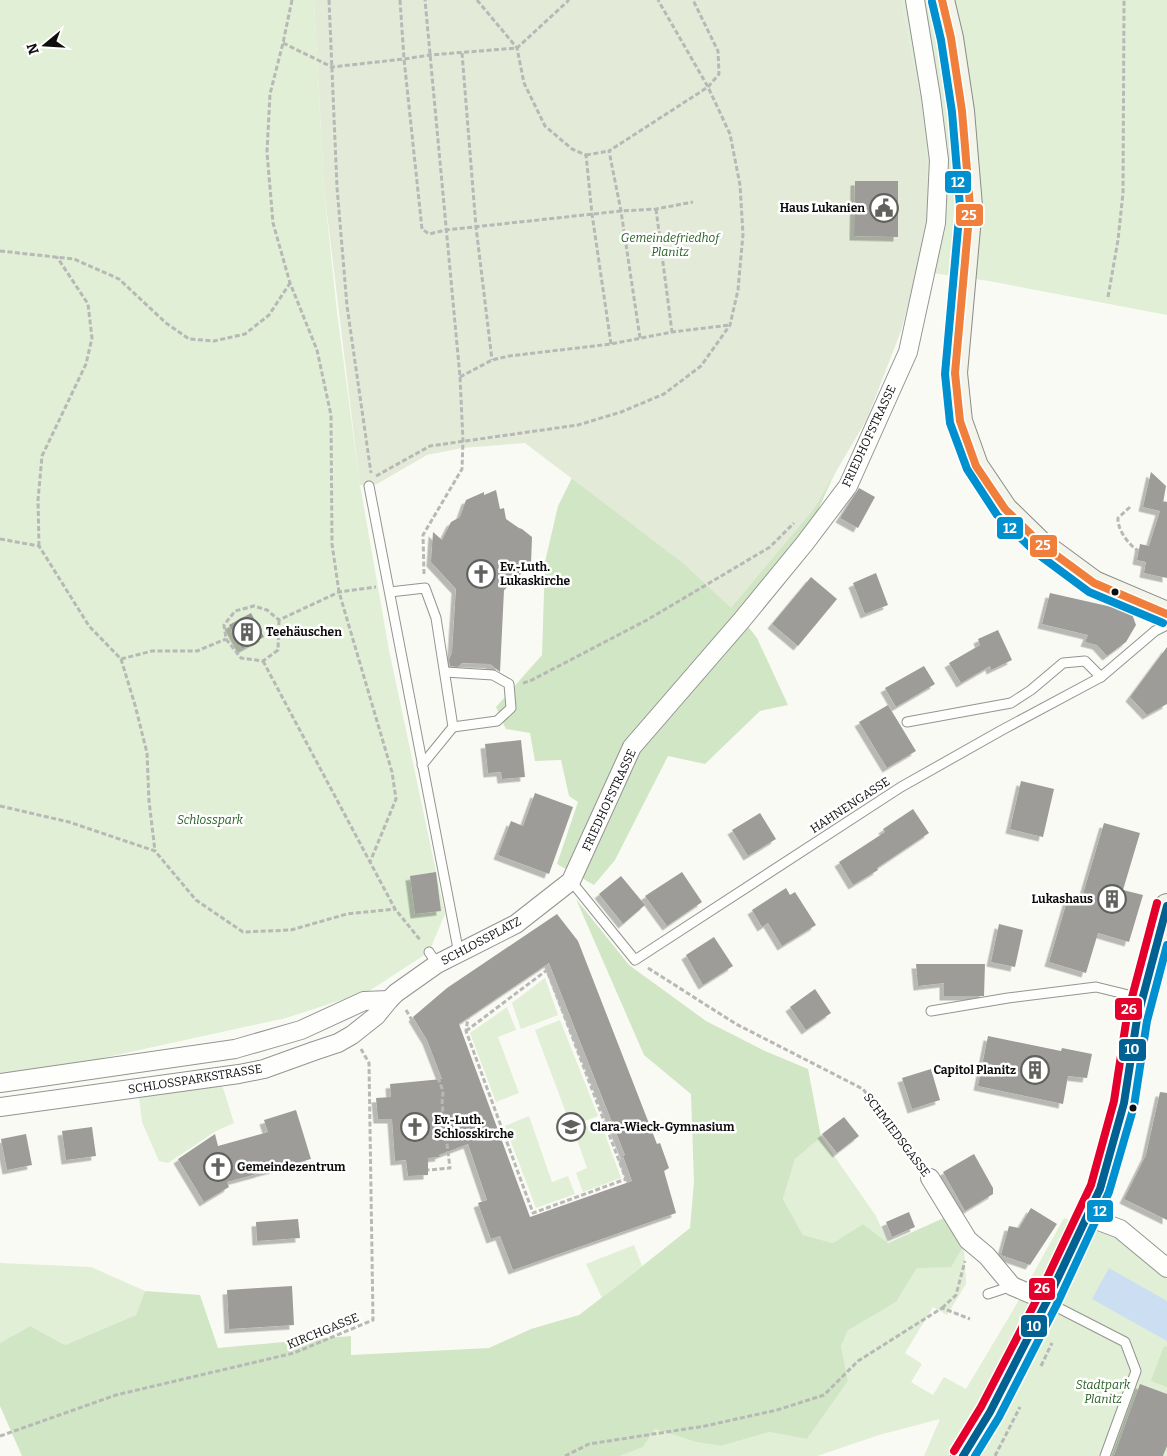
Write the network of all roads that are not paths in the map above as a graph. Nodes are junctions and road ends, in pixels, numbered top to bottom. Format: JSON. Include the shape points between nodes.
{"nodes":[{"id":1,"x":915,"y":0,"type":"edge"},
{"id":2,"x":942,"y":0,"type":"edge"},
{"id":3,"x":369,"y":486,"type":"dead end"},
{"id":4,"x":390,"y":592,"type":"junction"},
{"id":5,"x":1167,"y":614,"type":"edge"},
{"id":6,"x":1167,"y":625,"type":"edge"},
{"id":7,"x":445,"y":672,"type":"junction"},
{"id":8,"x":1101,"y":677,"type":"junction"},
{"id":9,"x":907,"y":722,"type":"dead end"},
{"id":10,"x":453,"y":727,"type":"junction"},
{"id":11,"x":422,"y":765,"type":"junction"},
{"id":12,"x":571,"y":881,"type":"junction"},
{"id":13,"x":1167,"y":906,"type":"edge"},
{"id":14,"x":459,"y":954,"type":"junction"},
{"id":15,"x":393,"y":996,"type":"junction"},
{"id":16,"x":1140,"y":1009,"type":"junction"},
{"id":17,"x":931,"y":1011,"type":"dead end"},
{"id":18,"x":0,"y":1082,"type":"edge"},
{"id":19,"x":0,"y":1107,"type":"edge"},
{"id":20,"x":930,"y":1178,"type":"road end"},
{"id":21,"x":1088,"y":1217,"type":"junction"},
{"id":22,"x":1167,"y":1268,"type":"edge"},
{"id":23,"x":1012,"y":1286,"type":"junction"},
{"id":24,"x":988,"y":1294,"type":"dead end"},
{"id":25,"x":1047,"y":1302,"type":"junction"},
{"id":26,"x":963,"y":1456,"type":"edge"},
{"id":27,"x":1105,"y":1456,"type":"edge"}],
"edges":[{"from":1,"to":12,"type":"street","name":"FRIEDHOFSTRASSE","via":[[939,160],[936,223],[908,352],[848,486],[746,614],[632,747]]},
{"from":2,"to":5,"type":"main road","via":[[962,111],[970,206],[955,373],[960,421],[976,466],[1005,509],[1040,544],[1094,583]]},
{"from":3,"to":4,"type":"lane"},
{"from":4,"to":7,"type":"lane","via":[[425,588],[436,618]]},
{"from":4,"to":11,"type":"lane"},
{"from":6,"to":8,"type":"lane","name":"HAHNENGASSE"},
{"from":7,"to":10,"type":"lane"},
{"from":7,"to":10,"type":"lane","via":[[493,674],[509,684],[511,708],[497,721]]},
{"from":8,"to":9,"type":"lane","via":[[1084,661],[1064,663],[1011,703]]},
{"from":8,"to":12,"type":"lane","name":"HAHNENGASSE","via":[[901,787],[635,960]]},
{"from":10,"to":11,"type":"lane"},
{"from":11,"to":14,"type":"lane"},
{"from":12,"to":14,"type":"street","name":"SCHLOSSPLATZ","via":[[516,924]]},
{"from":13,"to":16,"type":"main road"},
{"from":14,"to":15,"type":"street","name":"SCHLOSSPLATZ","via":[[433,958]]},
{"from":15,"to":18,"type":"street","name":"SCHLOSSPARKSTRASSE","via":[[364,1001],[301,1030],[235,1049]]},
{"from":15,"to":19,"type":"street","name":"SCHLOSSPARKSTRASSE","via":[[376,1016],[338,1043],[264,1068]]},
{"from":16,"to":17,"type":"lane","via":[[1096,987]]},
{"from":16,"to":21,"type":"main road","via":[[1124,1103],[1100,1189]]},
{"from":20,"to":23,"type":"street","name":"SCHMIEDSGASSE","via":[[968,1240],[987,1256]]},
{"from":21,"to":22,"type":"street","via":[[1120,1229]]},
{"from":21,"to":25,"type":"main road"},
{"from":23,"to":24,"type":"lane"},
{"from":23,"to":25,"type":"street","name":"SCHMIEDSGASSE"},
{"from":25,"to":26,"type":"main road","via":[[990,1412]]},
{"from":25,"to":27,"type":"lane","via":[[1125,1342],[1128,1349],[1136,1371]]}]}
